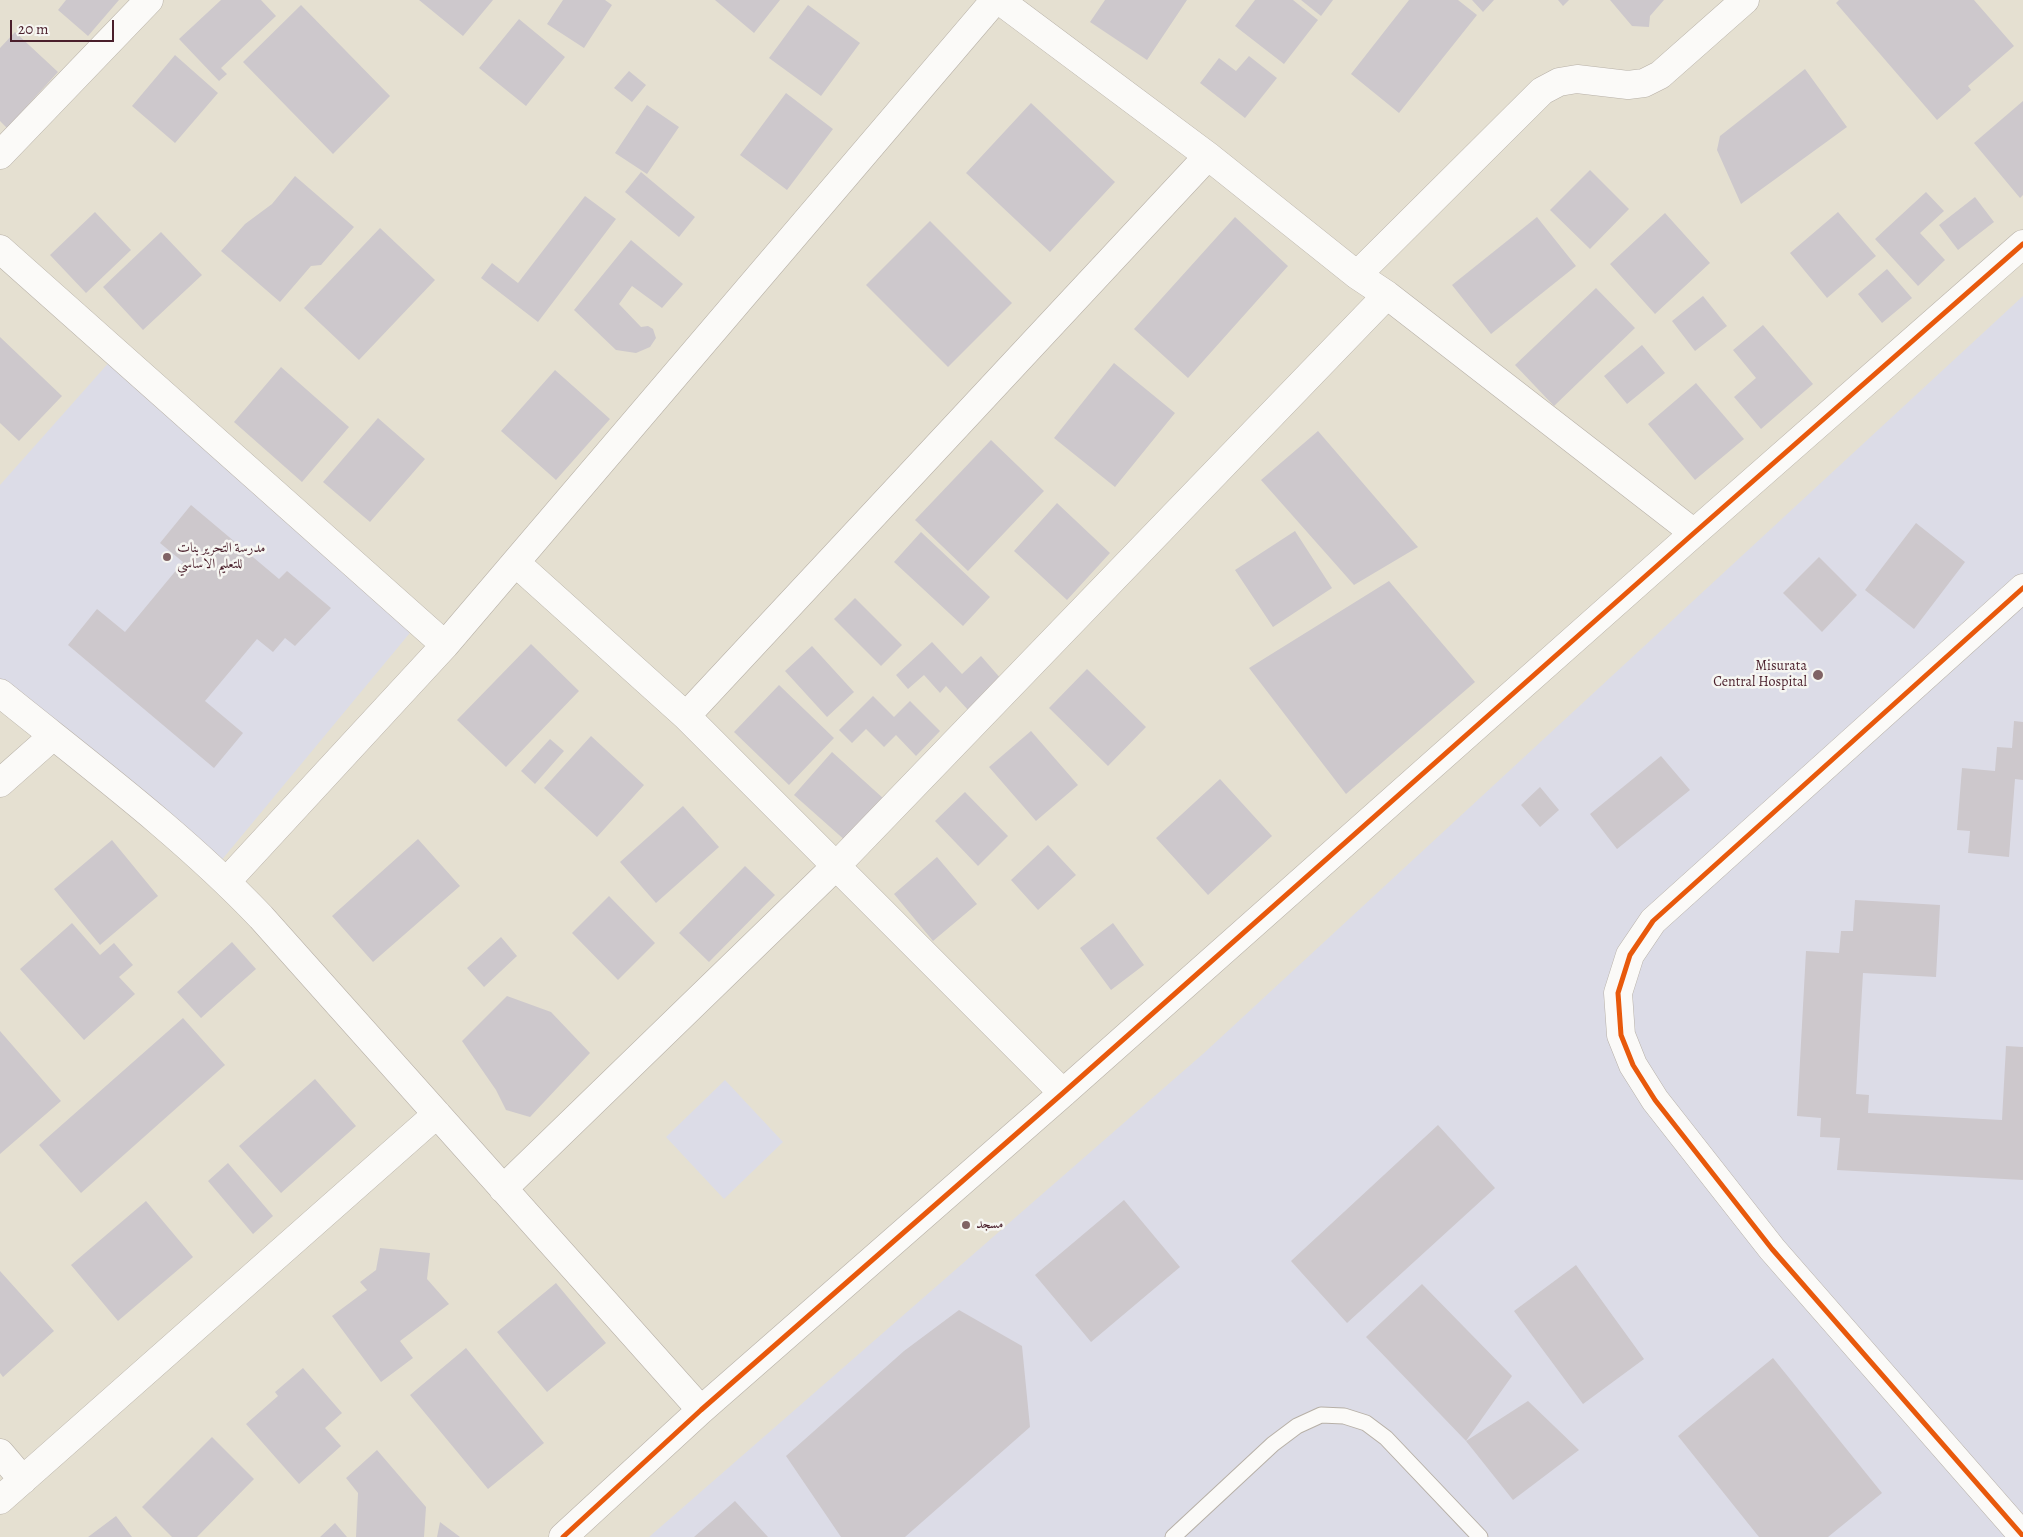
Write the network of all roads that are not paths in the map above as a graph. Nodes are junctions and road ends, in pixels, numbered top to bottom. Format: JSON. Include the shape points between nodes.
{"nodes":[{"id":1,"x":149,"y":0,"type":"edge"},
{"id":2,"x":997,"y":0,"type":"edge"},
{"id":3,"x":1745,"y":0,"type":"edge"},
{"id":4,"x":0,"y":155,"type":"edge"},
{"id":5,"x":1208,"y":156,"type":"junction"},
{"id":6,"x":2023,"y":244,"type":"edge"},
{"id":7,"x":0,"y":249,"type":"edge"},
{"id":8,"x":1357,"y":275,"type":"junction"},
{"id":9,"x":1386,"y":295,"type":"junction"},
{"id":10,"x":1694,"y":533,"type":"junction"},
{"id":11,"x":516,"y":562,"type":"junction"},
{"id":12,"x":2023,"y":588,"type":"edge"},
{"id":13,"x":445,"y":645,"type":"junction"},
{"id":14,"x":0,"y":693,"type":"edge"},
{"id":15,"x":686,"y":716,"type":"junction"},
{"id":16,"x":53,"y":736,"type":"junction"},
{"id":17,"x":0,"y":783,"type":"edge"},
{"id":18,"x":836,"y":866,"type":"junction"},
{"id":19,"x":227,"y":881,"type":"junction"},
{"id":20,"x":1063,"y":1092,"type":"junction"},
{"id":21,"x":437,"y":1114,"type":"junction"},
{"id":22,"x":503,"y":1189,"type":"junction"},
{"id":23,"x":701,"y":1410,"type":"junction"},
{"id":24,"x":0,"y":1452,"type":"edge"},
{"id":25,"x":23,"y":1480,"type":"junction"},
{"id":26,"x":0,"y":1500,"type":"edge"},
{"id":27,"x":2023,"y":1536,"type":"edge"},
{"id":28,"x":563,"y":1537,"type":"edge"},
{"id":29,"x":1173,"y":1537,"type":"edge"},
{"id":30,"x":1480,"y":1537,"type":"edge"}],
"edges":[{"from":1,"to":4,"type":"street"},
{"from":2,"to":5,"type":"street"},
{"from":2,"to":11,"type":"street"},
{"from":3,"to":8,"type":"street","via":[[1660,75],[1644,83],[1628,85],[1577,79],[1559,82],[1542,91]]},
{"from":5,"to":8,"type":"street"},
{"from":5,"to":15,"type":"street"},
{"from":6,"to":10,"type":"street"},
{"from":7,"to":13,"type":"street"},
{"from":8,"to":9,"type":"street"},
{"from":9,"to":10,"type":"street"},
{"from":9,"to":18,"type":"street"},
{"from":10,"to":20,"type":"street"},
{"from":11,"to":13,"type":"street"},
{"from":11,"to":15,"type":"street"},
{"from":12,"to":27,"type":"street","via":[[1653,921],[1630,955],[1618,993],[1621,1035],[1633,1065],[1654,1100],[1772,1249]]},
{"from":13,"to":19,"type":"street"},
{"from":14,"to":16,"type":"street"},
{"from":15,"to":18,"type":"street"},
{"from":16,"to":17,"type":"street"},
{"from":16,"to":19,"type":"street"},
{"from":18,"to":20,"type":"street"},
{"from":18,"to":22,"type":"street"},
{"from":19,"to":21,"type":"street"},
{"from":20,"to":23,"type":"street"},
{"from":21,"to":22,"type":"street"},
{"from":21,"to":25,"type":"street"},
{"from":22,"to":23,"type":"street"},
{"from":23,"to":28,"type":"street"},
{"from":24,"to":25,"type":"street"},
{"from":25,"to":26,"type":"street"},
{"from":29,"to":30,"type":"lane","via":[[1273,1444],[1297,1426],[1321,1415],[1344,1416],[1366,1423],[1386,1438]]}]}
